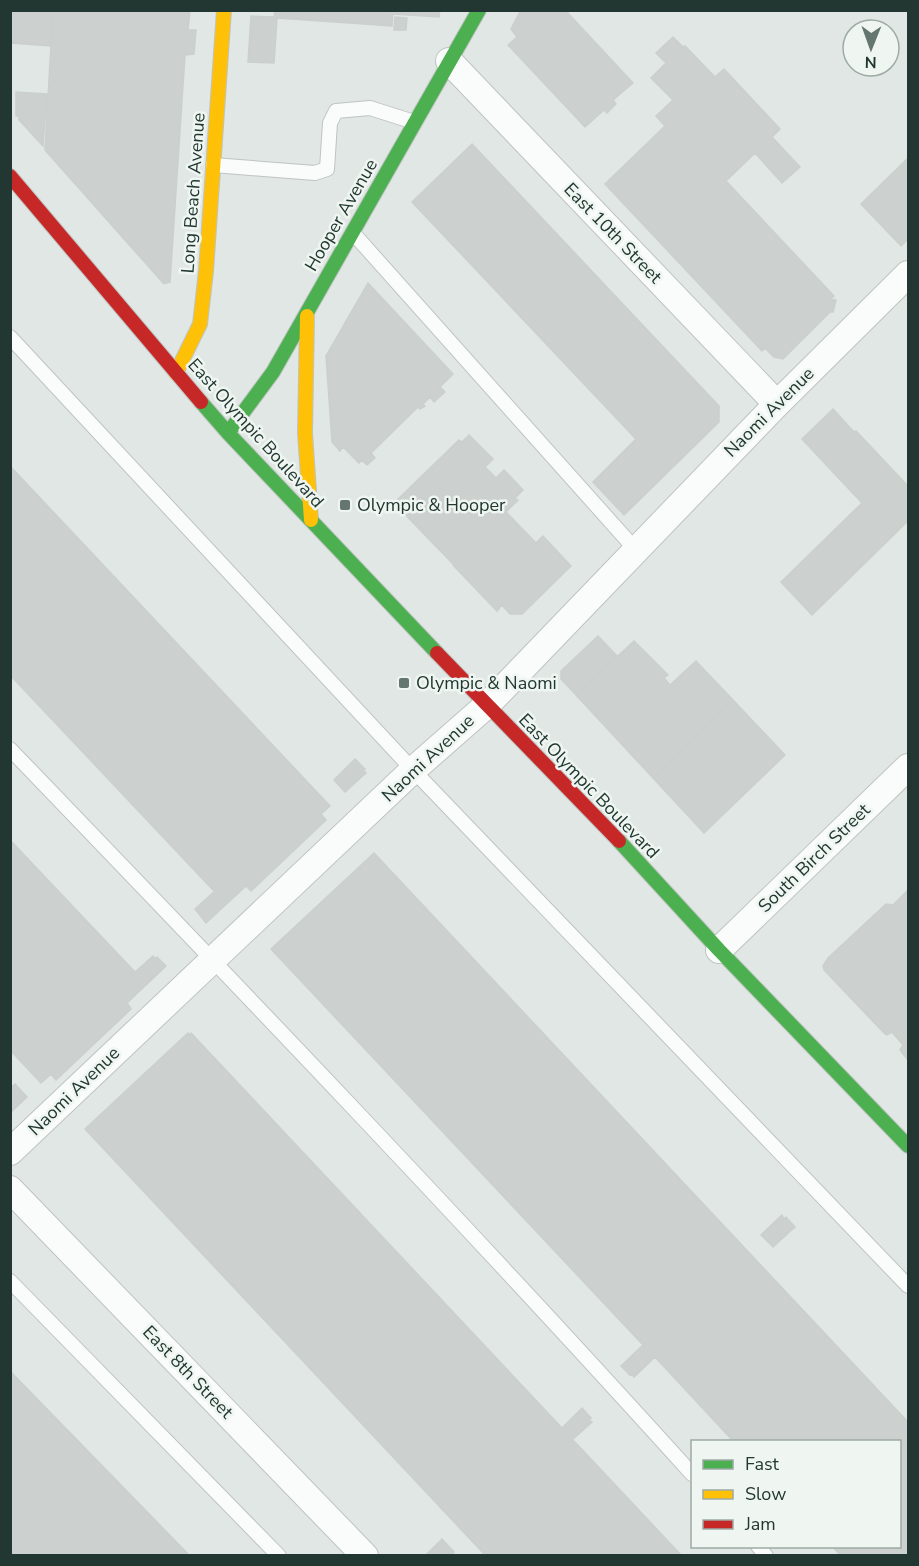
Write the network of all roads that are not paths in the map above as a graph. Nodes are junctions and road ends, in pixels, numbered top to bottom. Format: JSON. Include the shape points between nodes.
{"nodes":[{"id":1,"x":224,"y":10,"type":"edge"},
{"id":2,"x":479,"y":10,"type":"edge"},
{"id":3,"x":449,"y":61,"type":"junction"},
{"id":4,"x":414,"y":122,"type":"junction"},
{"id":5,"x":213,"y":165,"type":"junction"},
{"id":6,"x":14,"y":190,"type":"edge"},
{"id":7,"x":352,"y":231,"type":"junction"},
{"id":8,"x":909,"y":274,"type":"edge"},
{"id":9,"x":307,"y":311,"type":"junction"},
{"id":10,"x":10,"y":337,"type":"edge"},
{"id":11,"x":176,"y":373,"type":"junction"},
{"id":12,"x":777,"y":404,"type":"junction"},
{"id":13,"x":228,"y":433,"type":"junction"},
{"id":14,"x":311,"y":520,"type":"junction"},
{"id":15,"x":635,"y":549,"type":"junction"},
{"id":16,"x":486,"y":705,"type":"junction"},
{"id":17,"x":10,"y":749,"type":"edge"},
{"id":18,"x":909,"y":767,"type":"edge"},
{"id":19,"x":414,"y":770,"type":"junction"},
{"id":20,"x":719,"y":950,"type":"junction"},
{"id":21,"x":213,"y":960,"type":"junction"},
{"id":22,"x":909,"y":1146,"type":"edge"},
{"id":23,"x":10,"y":1152,"type":"edge"},
{"id":24,"x":10,"y":1189,"type":"edge"},
{"id":25,"x":10,"y":1281,"type":"edge"},
{"id":26,"x":909,"y":1286,"type":"edge"},
{"id":27,"x":691,"y":1472,"type":"edge"},
{"id":28,"x":279,"y":1556,"type":"edge"},
{"id":29,"x":365,"y":1556,"type":"edge"}],
"edges":[{"from":1,"to":5,"type":"main road","name":"Long Beach Avenue"},
{"from":2,"to":3,"type":"main road","name":"Hooper Avenue"},
{"from":3,"to":4,"type":"main road","name":"Hooper Avenue"},
{"from":3,"to":12,"type":"street","name":"East 10th Street"},
{"from":4,"to":5,"type":"lane","via":[[370,108],[336,111],[330,123],[327,169],[315,173]]},
{"from":4,"to":7,"type":"main road","name":"Hooper Avenue"},
{"from":5,"to":11,"type":"main road","name":"Long Beach Avenue","via":[[200,324]]},
{"from":6,"to":11,"type":"main road","name":"East Olympic Boulevard"},
{"from":7,"to":9,"type":"main road","name":"Hooper Avenue"},
{"from":7,"to":15,"type":"lane"},
{"from":8,"to":12,"type":"street","name":"Naomi Avenue"},
{"from":9,"to":13,"type":"main road","name":"Hooper Avenue","via":[[273,372]]},
{"from":9,"to":14,"type":"main road","via":[[305,433]]},
{"from":10,"to":19,"type":"lane"},
{"from":11,"to":13,"type":"main road","name":"East Olympic Boulevard"},
{"from":12,"to":15,"type":"street","name":"Naomi Avenue"},
{"from":13,"to":14,"type":"main road","name":"East Olympic Boulevard"},
{"from":14,"to":16,"type":"main road","name":"East Olympic Boulevard"},
{"from":15,"to":16,"type":"street","name":"Naomi Avenue"},
{"from":16,"to":19,"type":"street","name":"Naomi Avenue"},
{"from":16,"to":20,"type":"main road","name":"East Olympic Boulevard","via":[[596,816]]},
{"from":17,"to":21,"type":"lane"},
{"from":18,"to":20,"type":"street","name":"South Birch Street"},
{"from":19,"to":21,"type":"street","name":"Naomi Avenue"},
{"from":19,"to":26,"type":"lane"},
{"from":20,"to":22,"type":"main road","name":"East Olympic Boulevard"},
{"from":21,"to":23,"type":"street","name":"Naomi Avenue"},
{"from":21,"to":27,"type":"lane"},
{"from":24,"to":29,"type":"street","name":"East 8th Street"},
{"from":25,"to":28,"type":"lane"}]}
